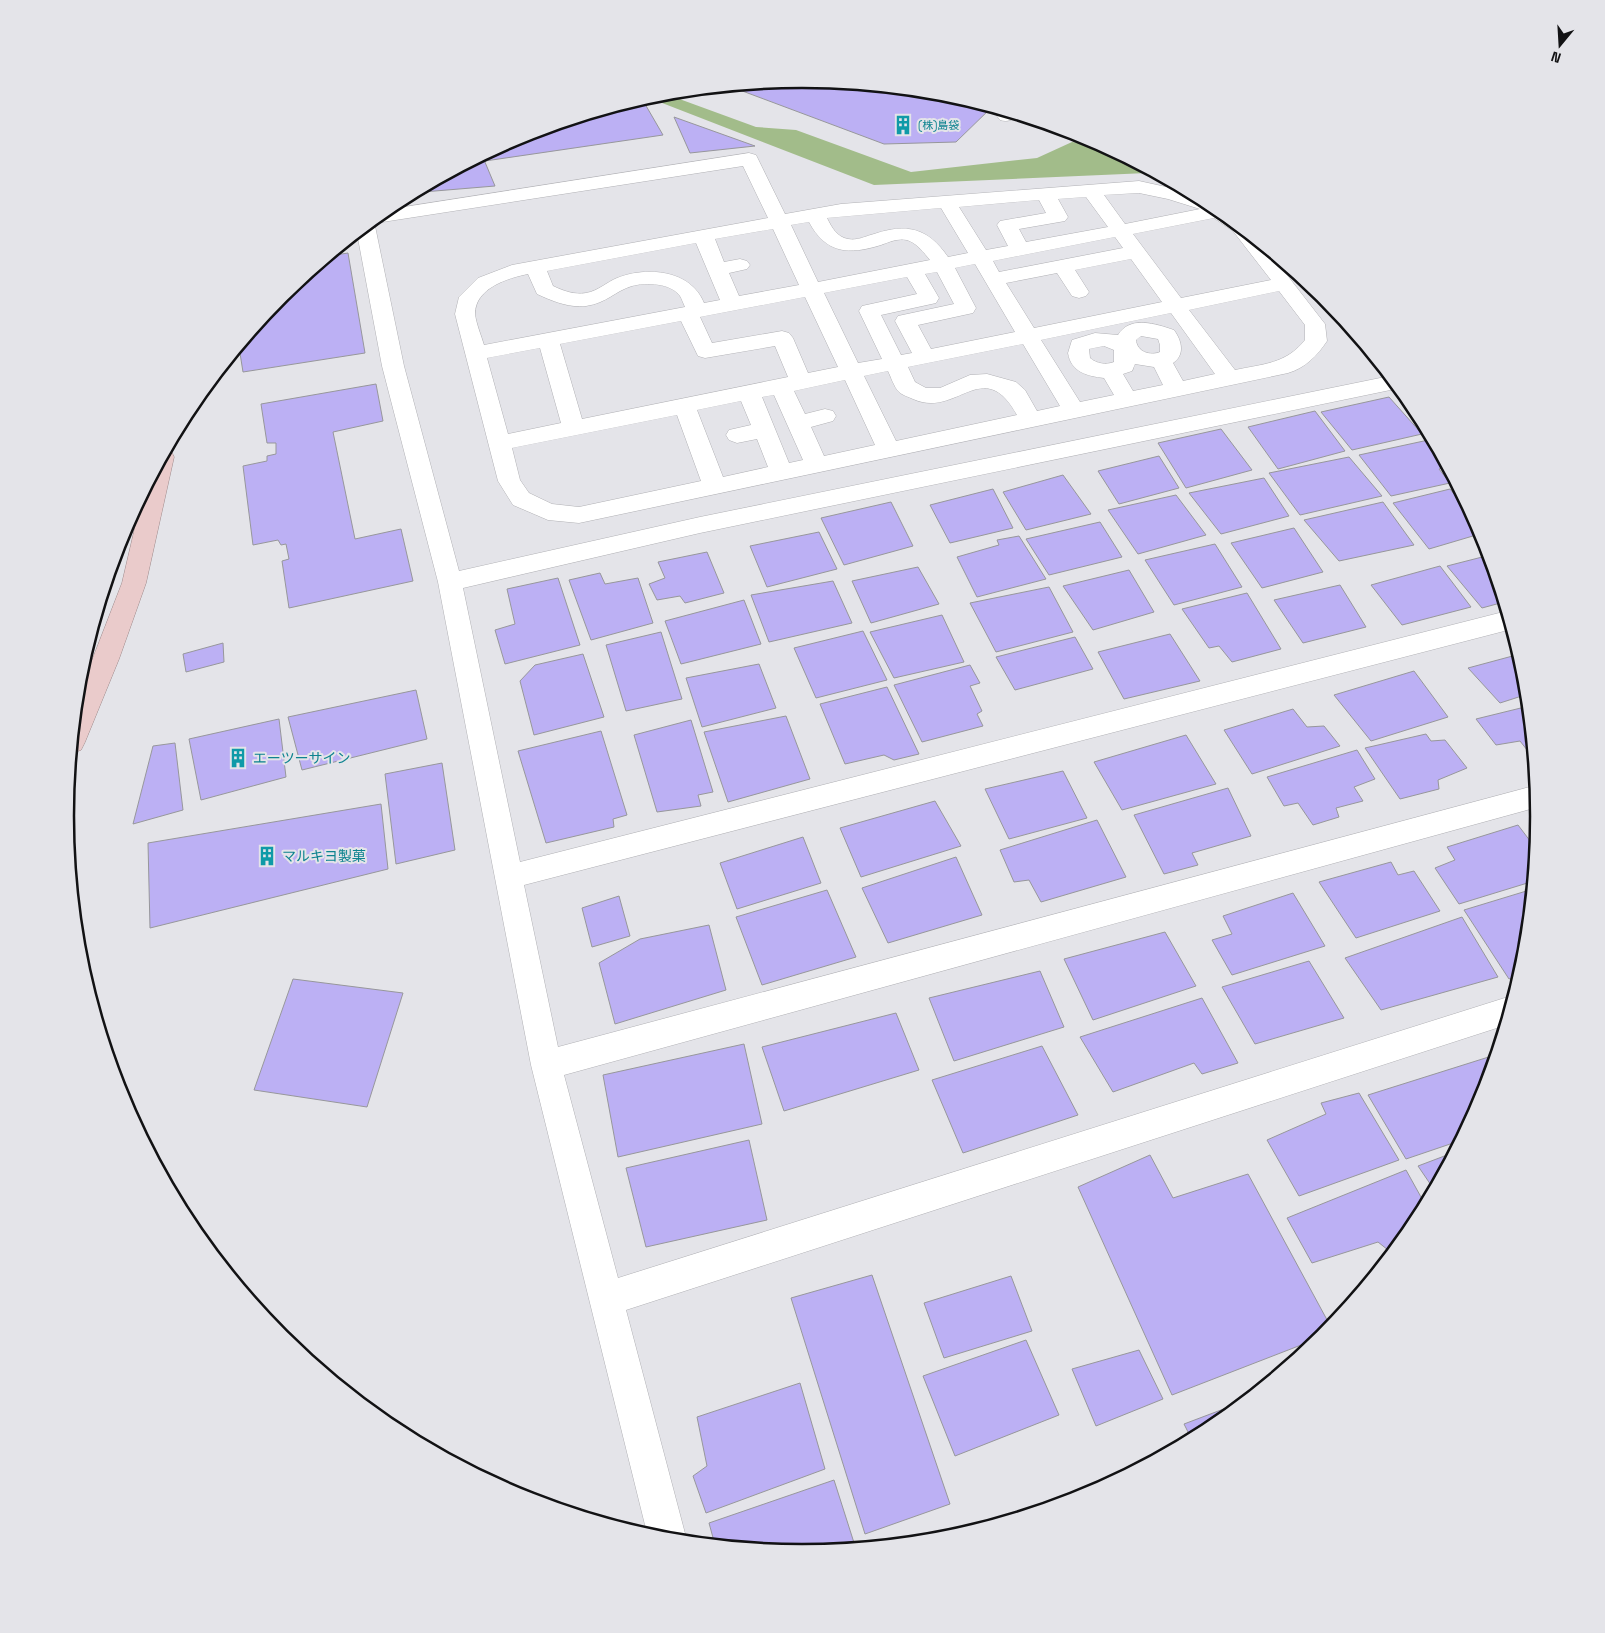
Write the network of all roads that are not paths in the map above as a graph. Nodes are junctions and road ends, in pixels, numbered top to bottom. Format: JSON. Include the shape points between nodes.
{"nodes":[{"id":1,"x":1092,"y":191,"type":"junction"},
{"id":2,"x":1046,"y":194,"type":"junction"},
{"id":3,"x":1189,"y":199,"type":"edge"},
{"id":4,"x":947,"y":202,"type":"junction"},
{"id":5,"x":1210,"y":213,"type":"edge"},
{"id":6,"x":815,"y":214,"type":"junction"},
{"id":7,"x":391,"y":216,"type":"edge"},
{"id":8,"x":778,"y":221,"type":"junction"},
{"id":9,"x":1120,"y":230,"type":"junction"},
{"id":10,"x":366,"y":233,"type":"edge"},
{"id":11,"x":703,"y":235,"type":"junction"},
{"id":12,"x":1253,"y":244,"type":"edge"},
{"id":13,"x":1020,"y":249,"type":"junction"},
{"id":14,"x":1136,"y":252,"type":"junction"},
{"id":15,"x":980,"y":257,"type":"junction"},
{"id":16,"x":942,"y":264,"type":"junction"},
{"id":17,"x":740,"y":265,"type":"dead end"},
{"id":18,"x":534,"y":266,"type":"junction"},
{"id":19,"x":1062,"y":266,"type":"junction"},
{"id":20,"x":717,"y":269,"type":"junction"},
{"id":21,"x":913,"y":270,"type":"junction"},
{"id":22,"x":994,"y":279,"type":"junction"},
{"id":23,"x":1284,"y":284,"type":"junction"},
{"id":24,"x":811,"y":289,"type":"junction"},
{"id":25,"x":1079,"y":292,"type":"dead end"},
{"id":26,"x":732,"y":304,"type":"junction"},
{"id":27,"x":1176,"y":306,"type":"junction"},
{"id":28,"x":692,"y":312,"type":"junction"},
{"id":29,"x":1028,"y":336,"type":"junction"},
{"id":30,"x":548,"y":339,"type":"junction"},
{"id":31,"x":1125,"y":348,"type":"junction"},
{"id":32,"x":476,"y":353,"type":"junction"},
{"id":33,"x":925,"y":357,"type":"junction"},
{"id":34,"x":1161,"y":361,"type":"junction"},
{"id":35,"x":895,"y":363,"type":"junction"},
{"id":36,"x":1111,"y":371,"type":"junction"},
{"id":37,"x":851,"y":372,"type":"junction"},
{"id":38,"x":1229,"y":378,"type":"junction"},
{"id":39,"x":791,"y":384,"type":"junction"},
{"id":40,"x":1388,"y":384,"type":"edge"},
{"id":41,"x":1177,"y":390,"type":"junction"},
{"id":42,"x":749,"y":393,"type":"junction"},
{"id":43,"x":1127,"y":400,"type":"junction"},
{"id":44,"x":684,"y":406,"type":"junction"},
{"id":45,"x":1074,"y":411,"type":"junction"},
{"id":46,"x":825,"y":416,"type":"dead end"},
{"id":47,"x":1031,"y":420,"type":"junction"},
{"id":48,"x":798,"y":423,"type":"junction"},
{"id":49,"x":573,"y":428,"type":"junction"},
{"id":50,"x":764,"y":430,"type":"junction"},
{"id":51,"x":737,"y":435,"type":"dead end"},
{"id":52,"x":500,"y":443,"type":"junction"},
{"id":53,"x":889,"y":450,"type":"junction"},
{"id":54,"x":817,"y":465,"type":"junction"},
{"id":55,"x":782,"y":473,"type":"junction"},
{"id":56,"x":158,"y":477,"type":"edge"},
{"id":57,"x":715,"y":487,"type":"junction"},
{"id":58,"x":450,"y":582,"type":"junction"},
{"id":59,"x":1504,"y":621,"type":"edge"},
{"id":60,"x":80,"y":723,"type":"edge"},
{"id":61,"x":1531,"y":798,"type":"edge"},
{"id":62,"x":509,"y":877,"type":"junction"},
{"id":63,"x":1504,"y":1012,"type":"edge"},
{"id":64,"x":546,"y":1065,"type":"junction"},
{"id":65,"x":606,"y":1299,"type":"junction"},
{"id":66,"x":666,"y":1532,"type":"edge"}],
"edges":[{"from":1,"to":2,"type":"street"},
{"from":1,"to":3,"type":"street","via":[[1139,187]]},
{"from":1,"to":9,"type":"street"},
{"from":2,"to":4,"type":"street"},
{"from":2,"to":13,"type":"street","via":[[1058,217],[1007,225]]},
{"from":4,"to":6,"type":"street"},
{"from":4,"to":15,"type":"street"},
{"from":5,"to":9,"type":"street"},
{"from":6,"to":8,"type":"street"},
{"from":6,"to":16,"type":"street","via":[[829,237],[842,244],[859,246],[897,233],[916,236]]},
{"from":7,"to":8,"type":"street","via":[[749,159]]},
{"from":8,"to":11,"type":"street"},
{"from":8,"to":24,"type":"street"},
{"from":9,"to":13,"type":"street"},
{"from":9,"to":14,"type":"street"},
{"from":10,"to":58,"type":"street","via":[[393,366]]},
{"from":11,"to":18,"type":"street"},
{"from":11,"to":20,"type":"street"},
{"from":12,"to":23,"type":"street"},
{"from":13,"to":15,"type":"street"},
{"from":14,"to":19,"type":"street"},
{"from":14,"to":27,"type":"street"},
{"from":15,"to":16,"type":"street"},
{"from":15,"to":22,"type":"street"},
{"from":16,"to":21,"type":"street"},
{"from":16,"to":33,"type":"street","via":[[966,308],[905,321]]},
{"from":17,"to":20,"type":"street"},
{"from":18,"to":28,"type":"street","via":[[544,290],[562,298],[589,299],[606,294],[626,281],[647,278],[675,283],[689,293]]},
{"from":18,"to":32,"type":"street","via":[[485,282],[470,297],[466,314]]},
{"from":19,"to":22,"type":"street"},
{"from":19,"to":25,"type":"street"},
{"from":20,"to":26,"type":"street"},
{"from":21,"to":24,"type":"street"},
{"from":21,"to":35,"type":"street","via":[[928,298],[870,311]]},
{"from":22,"to":29,"type":"street"},
{"from":23,"to":27,"type":"street"},
{"from":23,"to":38,"type":"street","via":[[1315,324],[1316,341],[1288,366]]},
{"from":24,"to":26,"type":"street"},
{"from":24,"to":37,"type":"street"},
{"from":26,"to":28,"type":"street"},
{"from":27,"to":29,"type":"street"},
{"from":27,"to":38,"type":"street"},
{"from":28,"to":30,"type":"street"},
{"from":28,"to":39,"type":"street","via":[[705,351],[782,338]]},
{"from":29,"to":33,"type":"street"},
{"from":29,"to":45,"type":"street"},
{"from":30,"to":32,"type":"street"},
{"from":30,"to":49,"type":"street"},
{"from":31,"to":34,"type":"street","via":[[1134,357],[1147,362]]},
{"from":31,"to":34,"type":"street","via":[[1127,334],[1139,328],[1157,331],[1167,336],[1171,345],[1170,355]]},
{"from":31,"to":36,"type":"street","via":[[1124,366]]},
{"from":31,"to":36,"type":"street","via":[[1102,338],[1079,345],[1077,355],[1082,364],[1096,370]]},
{"from":32,"to":52,"type":"street"},
{"from":33,"to":35,"type":"street"},
{"from":34,"to":41,"type":"street"},
{"from":35,"to":37,"type":"street"},
{"from":35,"to":47,"type":"street","via":[[908,387],[923,395],[943,395],[970,382],[987,381],[1008,387],[1017,395]]},
{"from":36,"to":43,"type":"street"},
{"from":37,"to":39,"type":"street"},
{"from":37,"to":53,"type":"street"},
{"from":38,"to":41,"type":"street"},
{"from":39,"to":42,"type":"street"},
{"from":39,"to":48,"type":"street"},
{"from":40,"to":58,"type":"street","via":[[700,525]]},
{"from":41,"to":43,"type":"street"},
{"from":42,"to":44,"type":"street"},
{"from":42,"to":50,"type":"street"},
{"from":43,"to":45,"type":"street"},
{"from":44,"to":49,"type":"street"},
{"from":44,"to":57,"type":"street"},
{"from":45,"to":47,"type":"street"},
{"from":46,"to":48,"type":"street"},
{"from":47,"to":53,"type":"street"},
{"from":48,"to":54,"type":"street"},
{"from":49,"to":52,"type":"street"},
{"from":50,"to":51,"type":"street"},
{"from":50,"to":55,"type":"street"},
{"from":52,"to":57,"type":"street","via":[[509,481],[521,499],[548,512],[579,515]]},
{"from":53,"to":54,"type":"street"},
{"from":54,"to":55,"type":"street"},
{"from":55,"to":57,"type":"street"},
{"from":56,"to":60,"type":"highway","via":[[134,583]]},
{"from":58,"to":62,"type":"street"},
{"from":59,"to":62,"type":"street"},
{"from":61,"to":64,"type":"street"},
{"from":62,"to":64,"type":"street"},
{"from":63,"to":65,"type":"street"},
{"from":64,"to":65,"type":"street"},
{"from":65,"to":66,"type":"street"}]}
